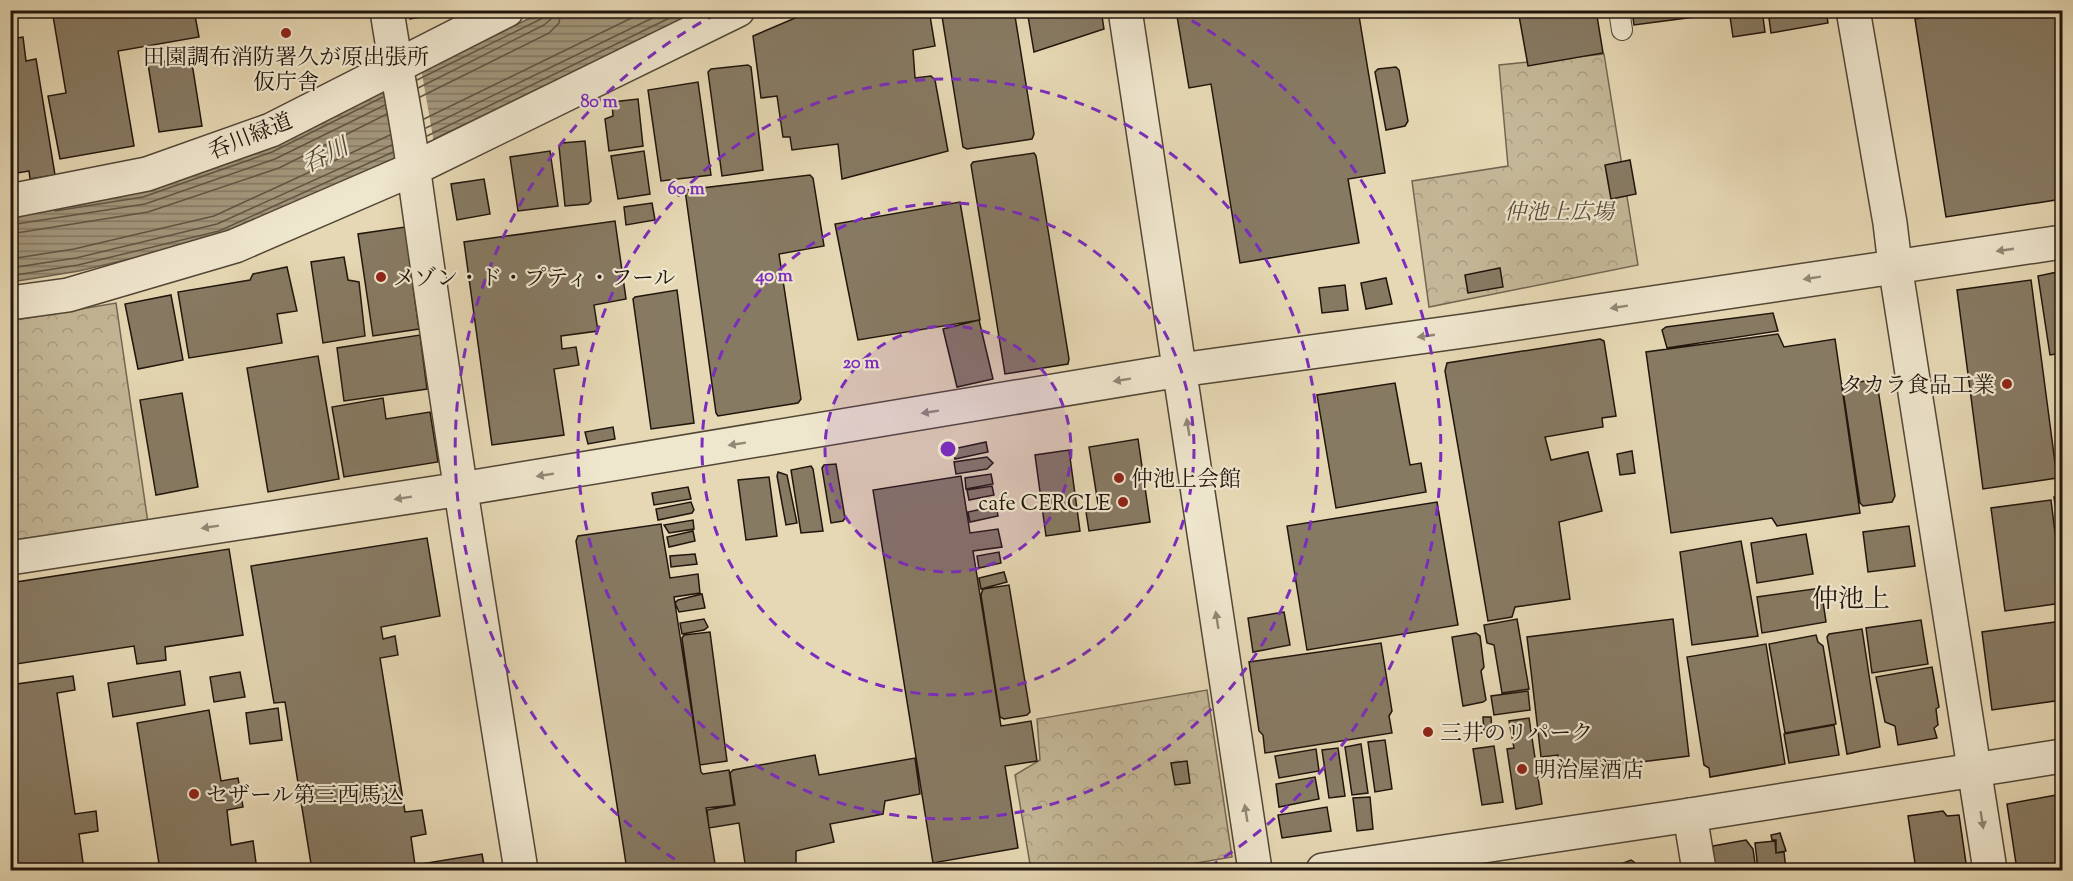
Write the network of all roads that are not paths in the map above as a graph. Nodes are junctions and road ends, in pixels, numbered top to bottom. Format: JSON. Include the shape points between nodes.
{"nodes":[{"id":1,"x":387,"y":10,"type":"edge"},
{"id":2,"x":507,"y":10,"type":"edge"},
{"id":3,"x":738,"y":10,"type":"edge"},
{"id":4,"x":1125,"y":10,"type":"edge"},
{"id":5,"x":1853,"y":10,"type":"edge"},
{"id":6,"x":396,"y":72,"type":"junction"},
{"id":7,"x":412,"y":162,"type":"junction"},
{"id":8,"x":10,"y":201,"type":"edge"},
{"id":9,"x":2062,"y":242,"type":"edge"},
{"id":10,"x":1895,"y":265,"type":"junction"},
{"id":11,"x":10,"y":303,"type":"edge"},
{"id":12,"x":1180,"y":370,"type":"junction"},
{"id":13,"x":461,"y":489,"type":"junction"},
{"id":14,"x":10,"y":558,"type":"edge"},
{"id":15,"x":2062,"y":756,"type":"edge"},
{"id":16,"x":1975,"y":769,"type":"junction"},
{"id":17,"x":1690,"y":815,"type":"junction"},
{"id":18,"x":521,"y":870,"type":"edge"},
{"id":19,"x":1255,"y":870,"type":"edge"},
{"id":20,"x":1323,"y":870,"type":"edge"},
{"id":21,"x":1699,"y":870,"type":"edge"},
{"id":22,"x":1990,"y":870,"type":"edge"}],
"edges":[{"from":1,"to":6,"type":"street"},
{"from":2,"to":6,"type":"street","name":"呑川緑道"},
{"from":3,"to":7,"type":"street"},
{"from":4,"to":12,"type":"street"},
{"from":5,"to":10,"type":"street"},
{"from":6,"to":7,"type":"street"},
{"from":6,"to":8,"type":"street","name":"呑川緑道","via":[[271,130],[147,174]]},
{"from":7,"to":11,"type":"street","via":[[235,246],[68,295]]},
{"from":7,"to":13,"type":"street"},
{"from":9,"to":10,"type":"street","one_way":true},
{"from":10,"to":12,"type":"street","one_way":true},
{"from":10,"to":16,"type":"street"},
{"from":12,"to":13,"type":"street","one_way":true},
{"from":19,"to":12,"type":"street","one_way":true},
{"from":13,"to":14,"type":"street","one_way":true},
{"from":13,"to":18,"type":"street"},
{"from":15,"to":16,"type":"street"},
{"from":16,"to":17,"type":"street"},
{"from":16,"to":22,"type":"street","one_way":true},
{"from":17,"to":20,"type":"street"},
{"from":17,"to":21,"type":"street"}]}
